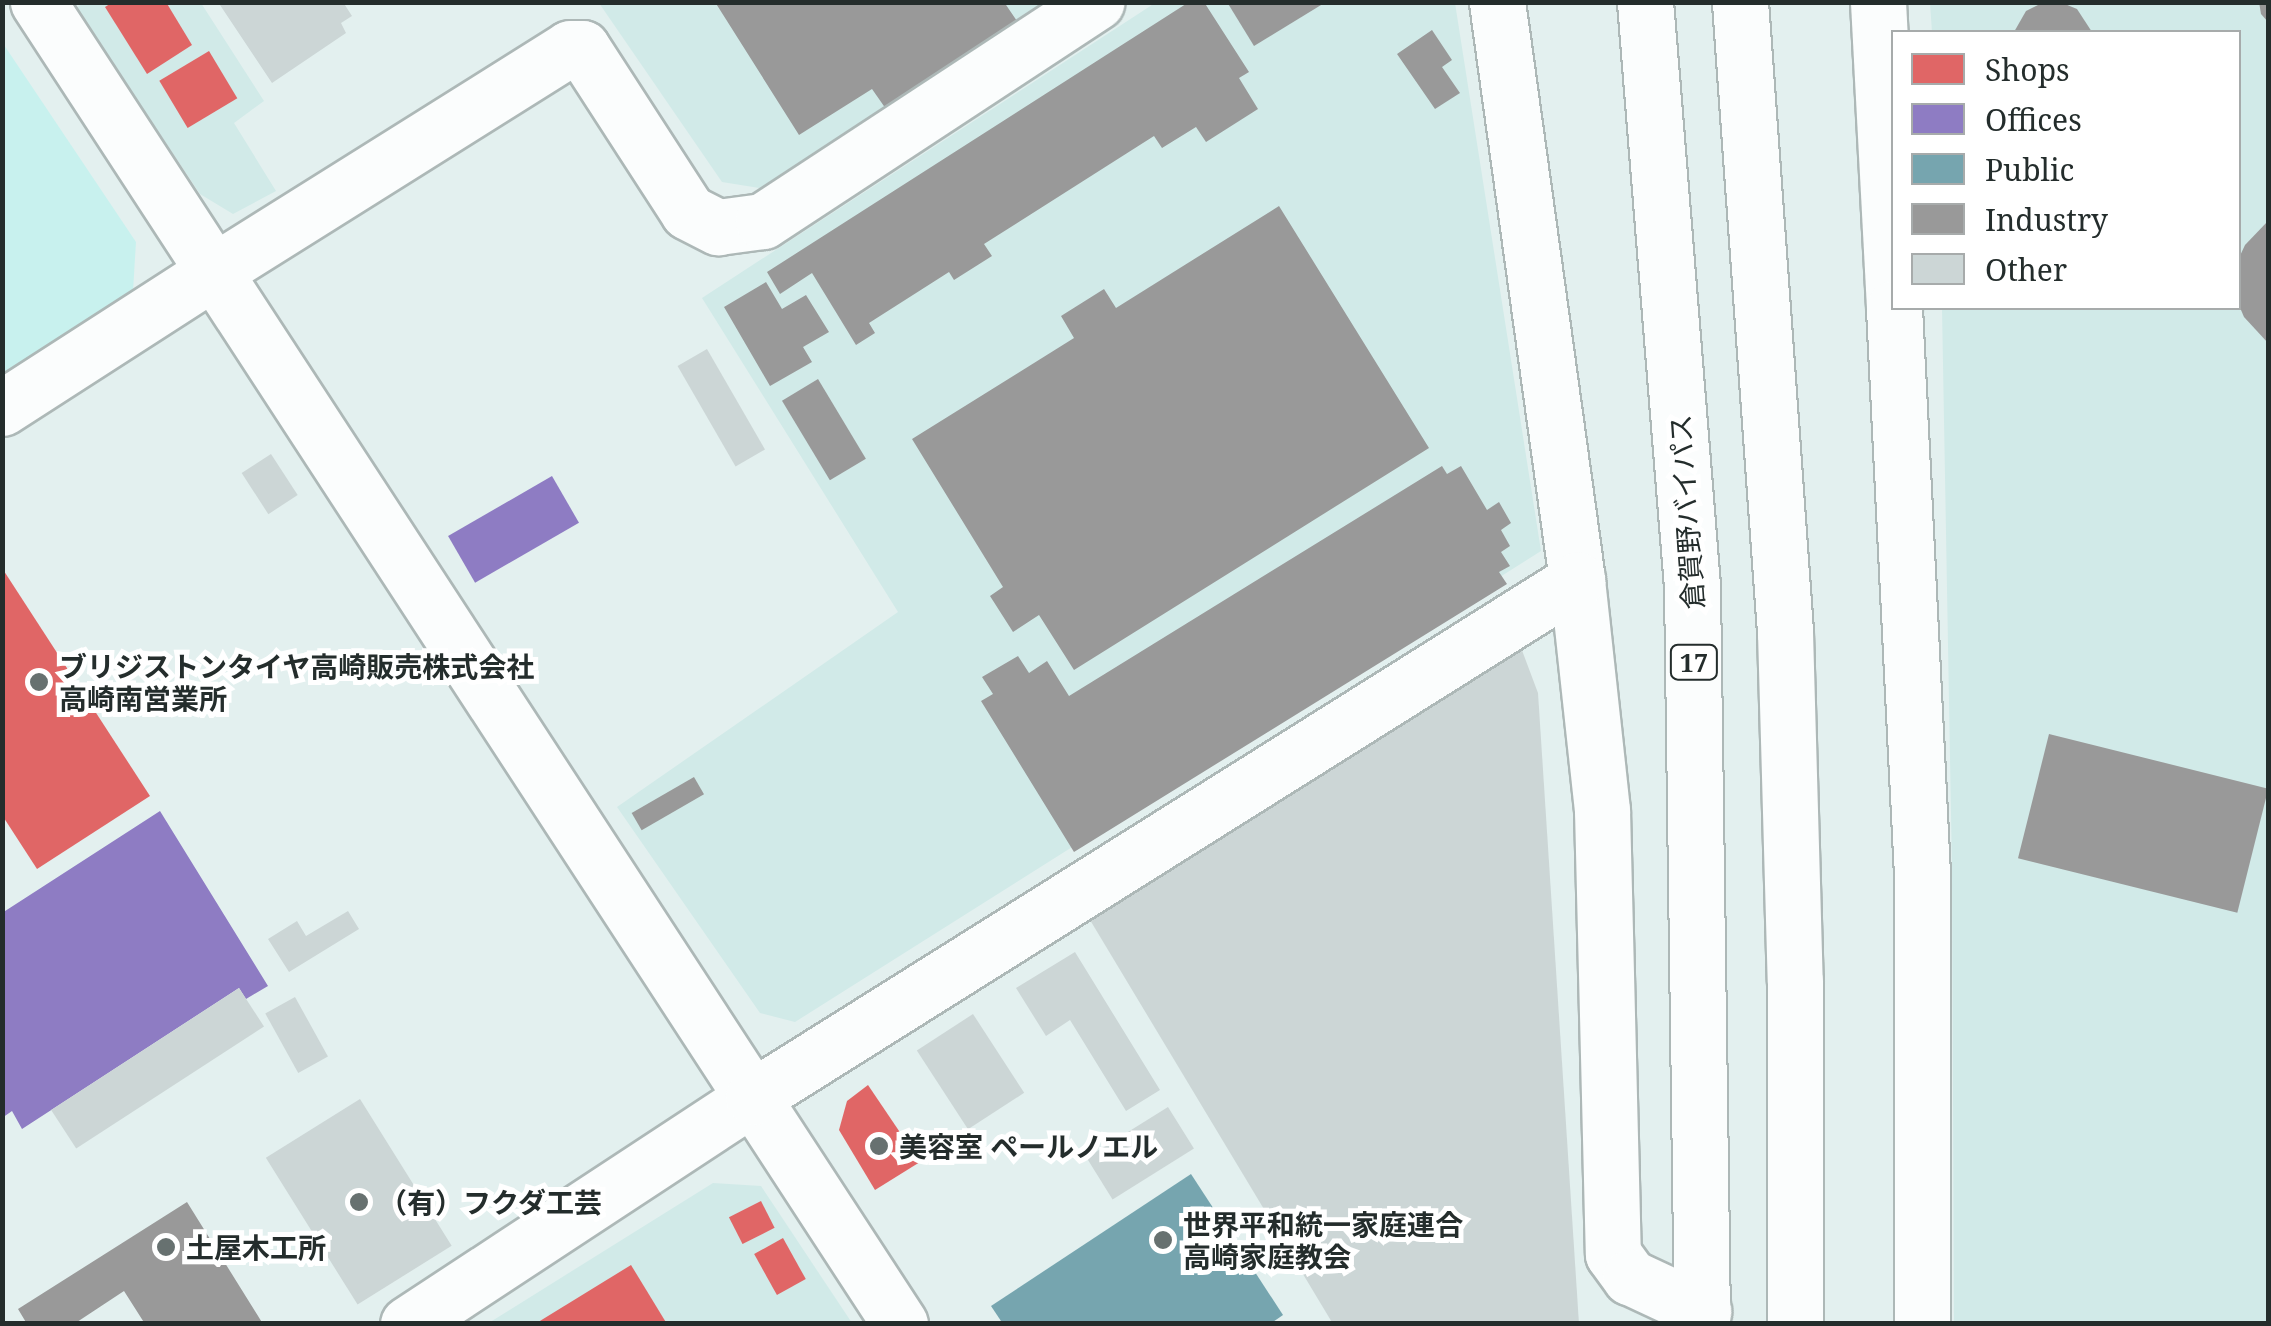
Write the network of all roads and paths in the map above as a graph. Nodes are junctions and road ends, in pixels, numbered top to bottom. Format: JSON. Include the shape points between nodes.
{"nodes":[{"id":1,"x":38,"y":2,"type":"edge"},
{"id":2,"x":1096,"y":2,"type":"edge"},
{"id":3,"x":1497,"y":2,"type":"edge"},
{"id":4,"x":1645,"y":2,"type":"edge"},
{"id":5,"x":1740,"y":2,"type":"edge"},
{"id":6,"x":1878,"y":2,"type":"edge"},
{"id":7,"x":1891,"y":250,"type":"edge"},
{"id":8,"x":212,"y":272,"type":"junction"},
{"id":9,"x":1894,"y":310,"type":"edge"},
{"id":10,"x":2,"y":408,"type":"edge"},
{"id":11,"x":1577,"y":580,"type":"junction"},
{"id":12,"x":753,"y":1097,"type":"junction"},
{"id":13,"x":1702,"y":1317,"type":"edge"},
{"id":14,"x":408,"y":1324,"type":"edge"},
{"id":15,"x":900,"y":1324,"type":"edge"},
{"id":16,"x":1795,"y":1324,"type":"edge"},
{"id":17,"x":1922,"y":1324,"type":"edge"}],
"edges":[{"from":1,"to":8,"type":"main road"},
{"from":2,"to":8,"type":"main road","via":[[762,221],[718,226],[688,212],[582,48],[570,48]]},
{"from":3,"to":11,"type":"main road"},
{"from":4,"to":13,"type":"main road","name":"倉賀野バイパス","number":"17","via":[[1692,586]]},
{"from":5,"to":16,"type":"main road","via":[[1785,632]]},
{"from":6,"to":7,"type":"main road"},
{"from":8,"to":10,"type":"main road"},
{"from":8,"to":12,"type":"main road"},
{"from":9,"to":17,"type":"main road","via":[[1922,874]]},
{"from":11,"to":12,"type":"main road"},
{"from":11,"to":13,"type":"main road","via":[[1602,810],[1613,1254],[1630,1277]]},
{"from":12,"to":14,"type":"main road"},
{"from":12,"to":15,"type":"main road"}]}
